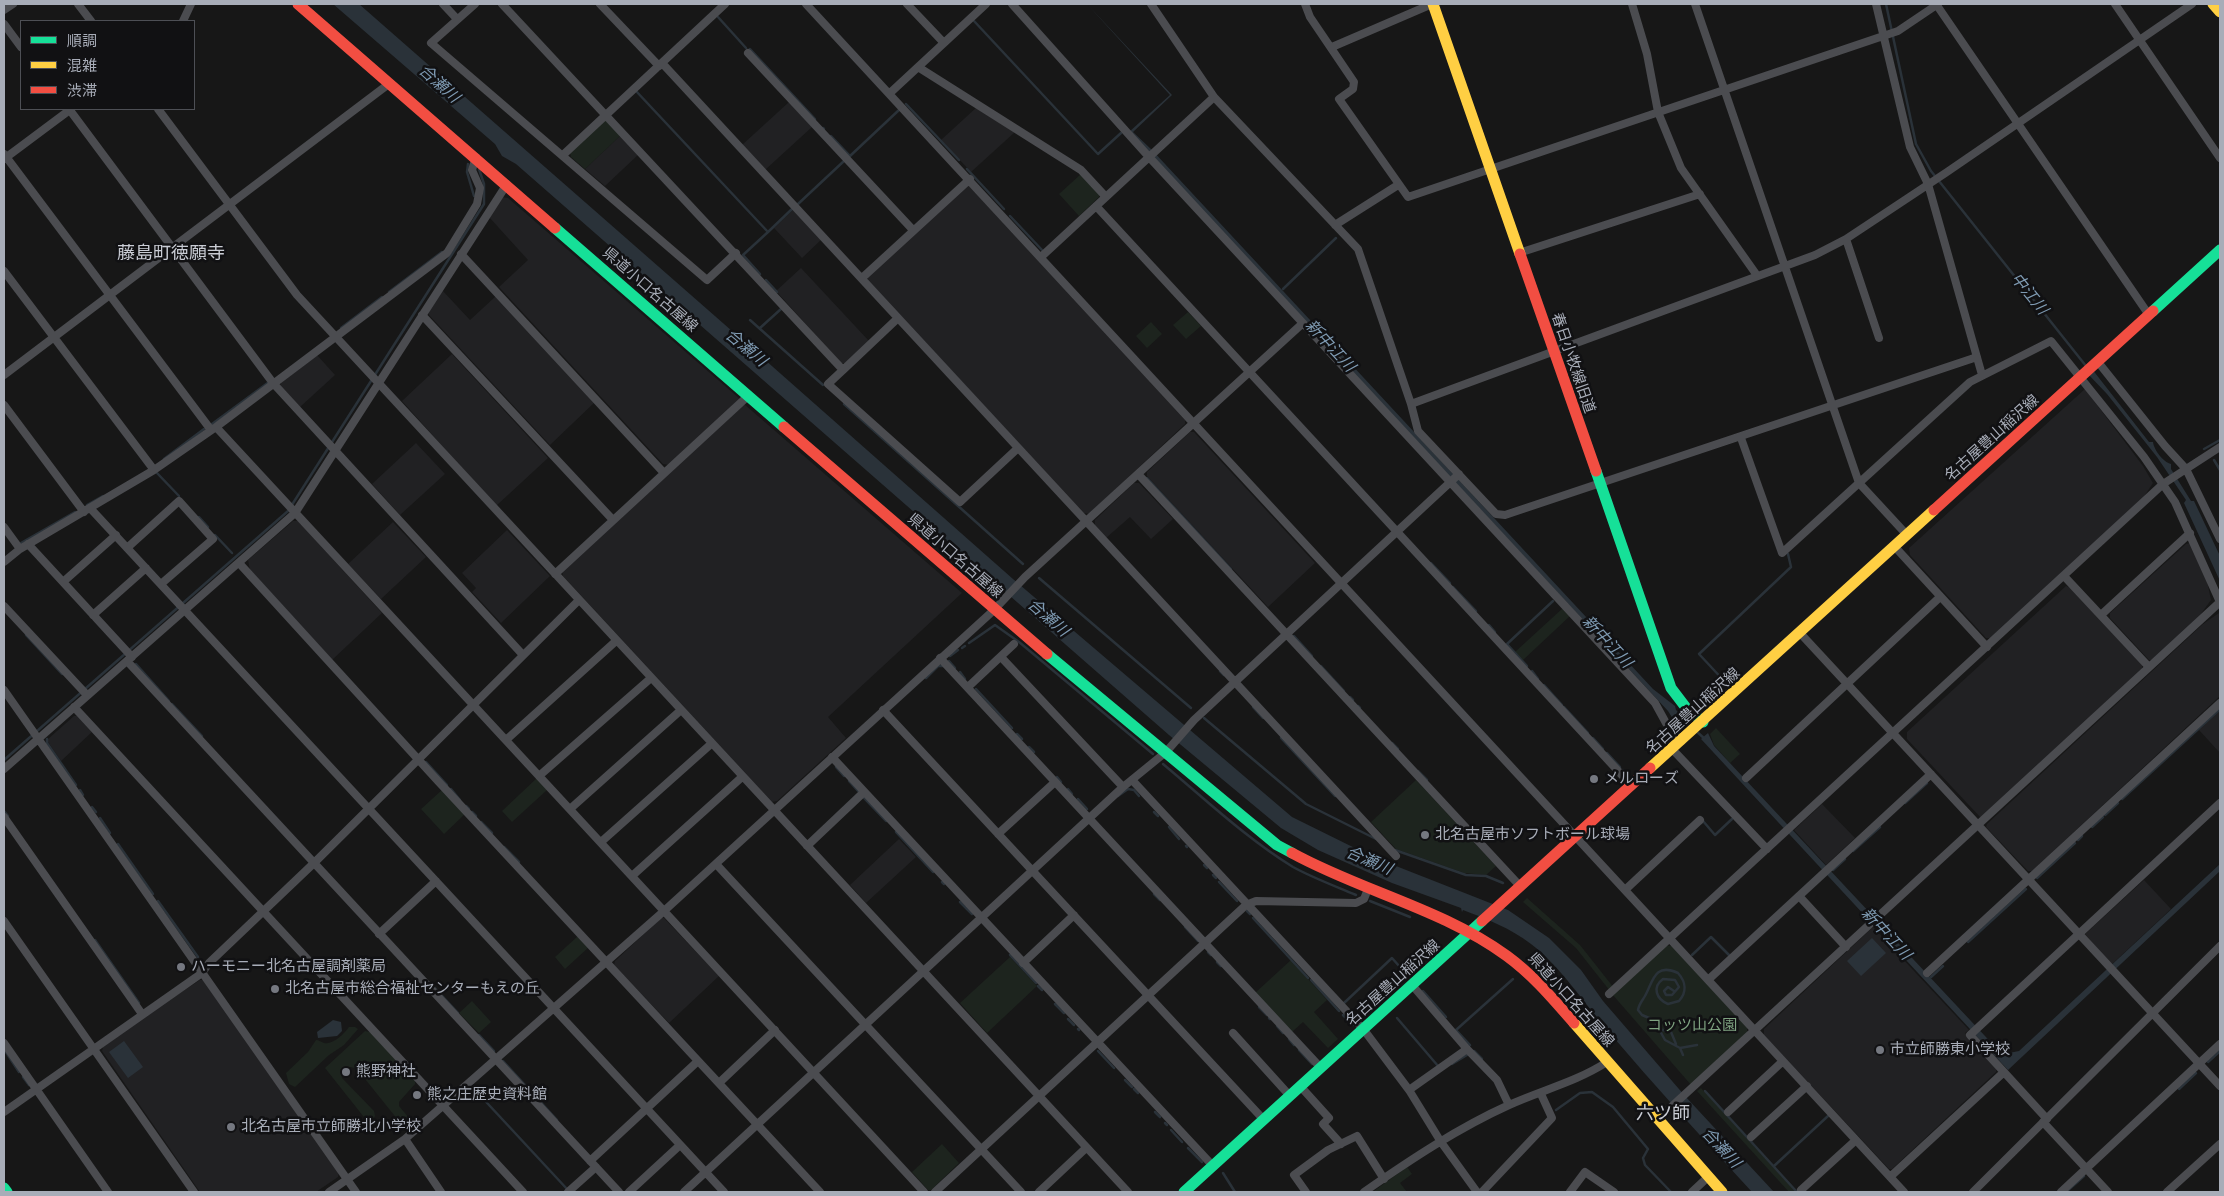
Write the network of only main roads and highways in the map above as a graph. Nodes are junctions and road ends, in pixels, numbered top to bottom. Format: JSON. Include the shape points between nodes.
{"nodes":[{"id":1,"x":298,"y":4,"type":"edge"},
{"id":2,"x":1433,"y":4,"type":"edge"},
{"id":3,"x":2213,"y":4,"type":"edge"},
{"id":4,"x":2220,"y":12,"type":"edge"},
{"id":5,"x":2220,"y":250,"type":"edge"},
{"id":6,"x":1702,"y":723,"type":"junction"},
{"id":7,"x":1470,"y":932,"type":"junction"},
{"id":8,"x":4,"y":1188,"type":"edge"},
{"id":9,"x":1189,"y":1191,"type":"edge"},
{"id":10,"x":7,"y":1192,"type":"edge"},
{"id":11,"x":1722,"y":1192,"type":"edge"}],
"edges":[{"from":1,"to":7,"type":"main road","name":"県道小口名古屋線","via":[[748,396],[1168,749],[1277,845],[1305,862]]},
{"from":2,"to":6,"type":"main road","name":"春日小牧線旧道","via":[[1671,688]]},
{"from":3,"to":4,"type":"main road"},
{"from":5,"to":6,"type":"main road","name":"名古屋豊山稲沢線"},
{"from":6,"to":7,"type":"main road","name":"名古屋豊山稲沢線"},
{"from":7,"to":9,"type":"main road","name":"名古屋豊山稲沢線"},
{"from":7,"to":11,"type":"main road","name":"県道小口名古屋線","via":[[1535,978],[1607,1062],[1662,1117]]},
{"from":8,"to":10,"type":"main road"}]}
